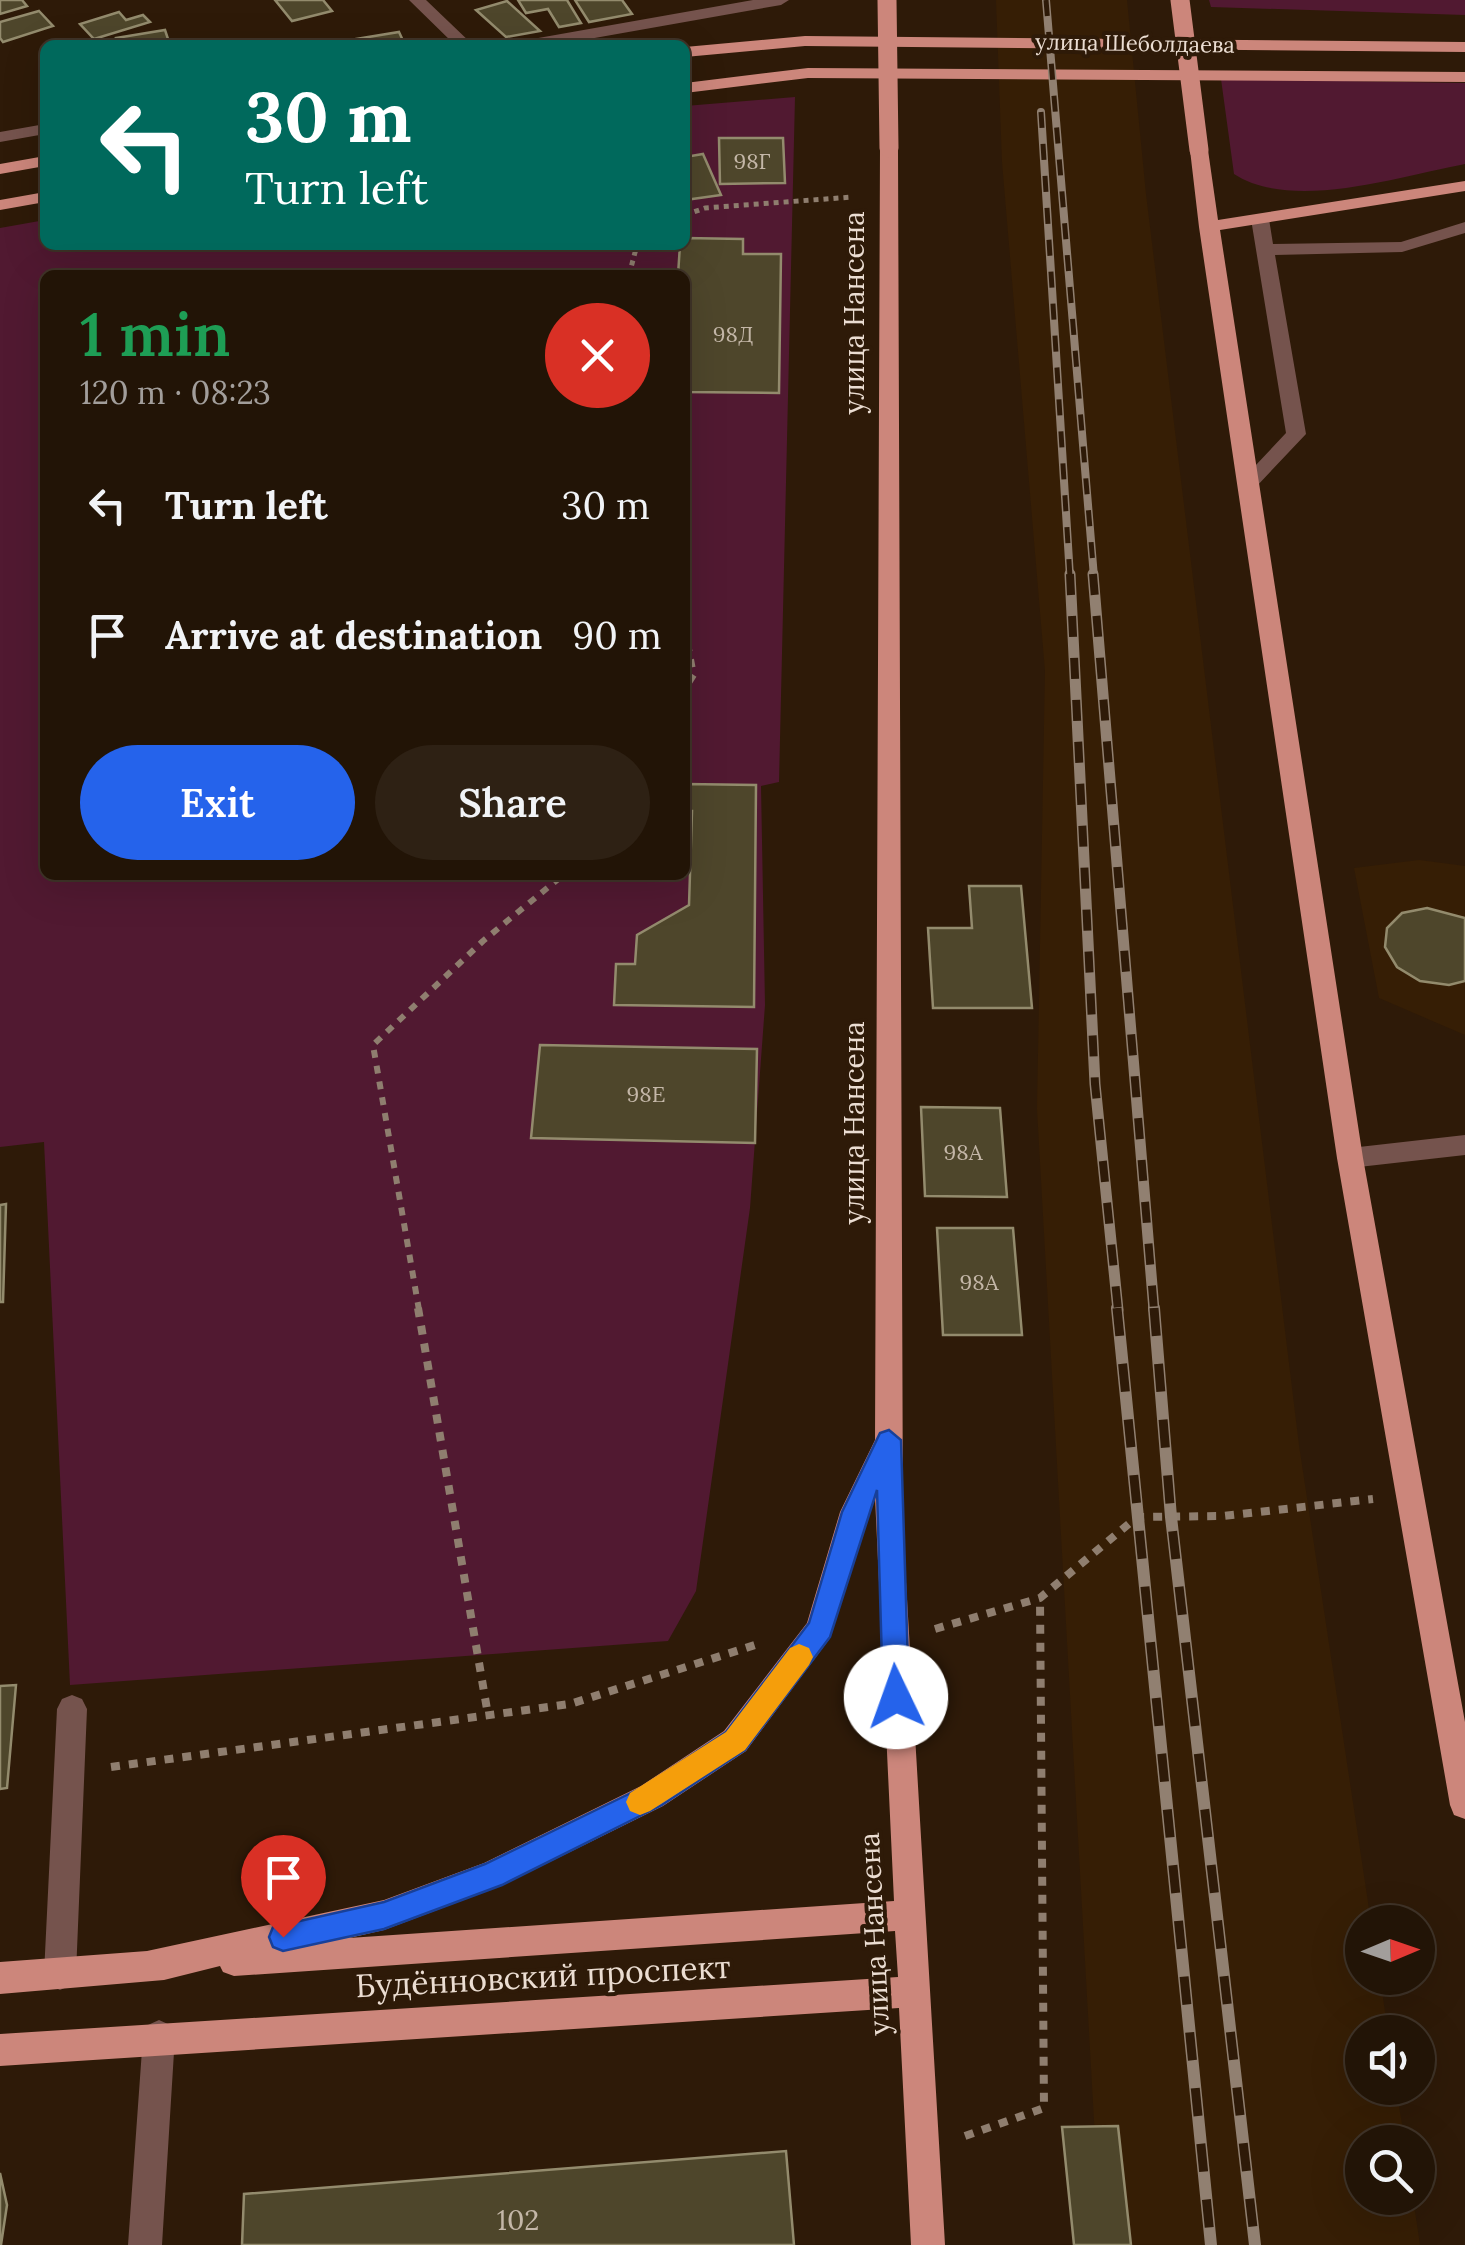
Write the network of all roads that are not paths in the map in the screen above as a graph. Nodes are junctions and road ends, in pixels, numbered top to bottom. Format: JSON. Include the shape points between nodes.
{"nodes":[{"id":1,"x":417,"y":0,"type":"edge"},
{"id":2,"x":781,"y":0,"type":"edge"},
{"id":3,"x":887,"y":0,"type":"edge"},
{"id":4,"x":1180,"y":0,"type":"edge"},
{"id":5,"x":460,"y":40,"type":"edge"},
{"id":6,"x":556,"y":40,"type":"edge"},
{"id":7,"x":1465,"y":47,"type":"edge"},
{"id":8,"x":690,"y":51,"type":"edge"},
{"id":9,"x":1465,"y":77,"type":"edge"},
{"id":10,"x":690,"y":87,"type":"edge"},
{"id":11,"x":40,"y":130,"type":"edge"},
{"id":12,"x":0,"y":136,"type":"edge"},
{"id":13,"x":40,"y":162,"type":"edge"},
{"id":14,"x":0,"y":168,"type":"edge"},
{"id":15,"x":1465,"y":186,"type":"edge"},
{"id":16,"x":40,"y":198,"type":"edge"},
{"id":17,"x":0,"y":205,"type":"edge"},
{"id":18,"x":1260,"y":218,"type":"junction"},
{"id":19,"x":1208,"y":226,"type":"junction"},
{"id":20,"x":1465,"y":227,"type":"edge"},
{"id":21,"x":1265,"y":250,"type":"junction"},
{"id":22,"x":1248,"y":484,"type":"junction"},
{"id":23,"x":1465,"y":1145,"type":"edge"},
{"id":24,"x":1350,"y":1158,"type":"junction"},
{"id":25,"x":889,"y":1440,"type":"junction"},
{"id":26,"x":72,"y":1709,"type":"dead end"},
{"id":27,"x":1465,"y":1805,"type":"edge"},
{"id":28,"x":907,"y":1916,"type":"junction"},
{"id":29,"x":148,"y":1966,"type":"junction"},
{"id":30,"x":60,"y":1974,"type":"junction"},
{"id":31,"x":0,"y":1978,"type":"edge"},
{"id":32,"x":911,"y":1992,"type":"junction"},
{"id":33,"x":159,"y":2036,"type":"junction"},
{"id":34,"x":0,"y":2050,"type":"edge"},
{"id":35,"x":145,"y":2245,"type":"edge"},
{"id":36,"x":928,"y":2245,"type":"edge"}],
"edges":[{"from":1,"to":5,"type":"street"},
{"from":2,"to":6,"type":"street"},
{"from":3,"to":25,"type":"main road","name":"улица Нансена","bridge":true},
{"from":4,"to":19,"type":"main road","bridge":true},
{"from":7,"to":8,"type":"main road","name":"улица Шеболдаева","via":[[804,40]]},
{"from":9,"to":10,"type":"main road","name":"улица Шеболдаева","via":[[808,73]]},
{"from":11,"to":12,"type":"street"},
{"from":13,"to":14,"type":"main road"},
{"from":15,"to":18,"type":"main road"},
{"from":16,"to":17,"type":"main road"},
{"from":18,"to":19,"type":"main road"},
{"from":18,"to":21,"type":"street"},
{"from":19,"to":22,"type":"main road"},
{"from":20,"to":21,"type":"street","via":[[1402,246]]},
{"from":21,"to":22,"type":"street","via":[[1296,434]]},
{"from":22,"to":24,"type":"main road"},
{"from":23,"to":24,"type":"street"},
{"from":24,"to":27,"type":"main road"},
{"from":25,"to":28,"type":"main road","name":"улица Нансена"},
{"from":25,"to":29,"type":"main road","via":[[854,1512],[820,1629],[735,1741],[652,1796],[492,1875],[384,1915]]},
{"from":26,"to":30,"type":"street"},
{"from":28,"to":29,"type":"main road","name":"Будённовский проспект"},
{"from":28,"to":32,"type":"main road","name":"улица Нансена"},
{"from":29,"to":30,"type":"main road","name":"Будённовский проспект"},
{"from":30,"to":31,"type":"main road","name":"Будённовский проспект"},
{"from":32,"to":33,"type":"main road","name":"Будённовский проспект"},
{"from":32,"to":36,"type":"main road","name":"улица Нансена"},
{"from":33,"to":34,"type":"main road","name":"Будённовский проспект"},
{"from":33,"to":35,"type":"street"}]}
